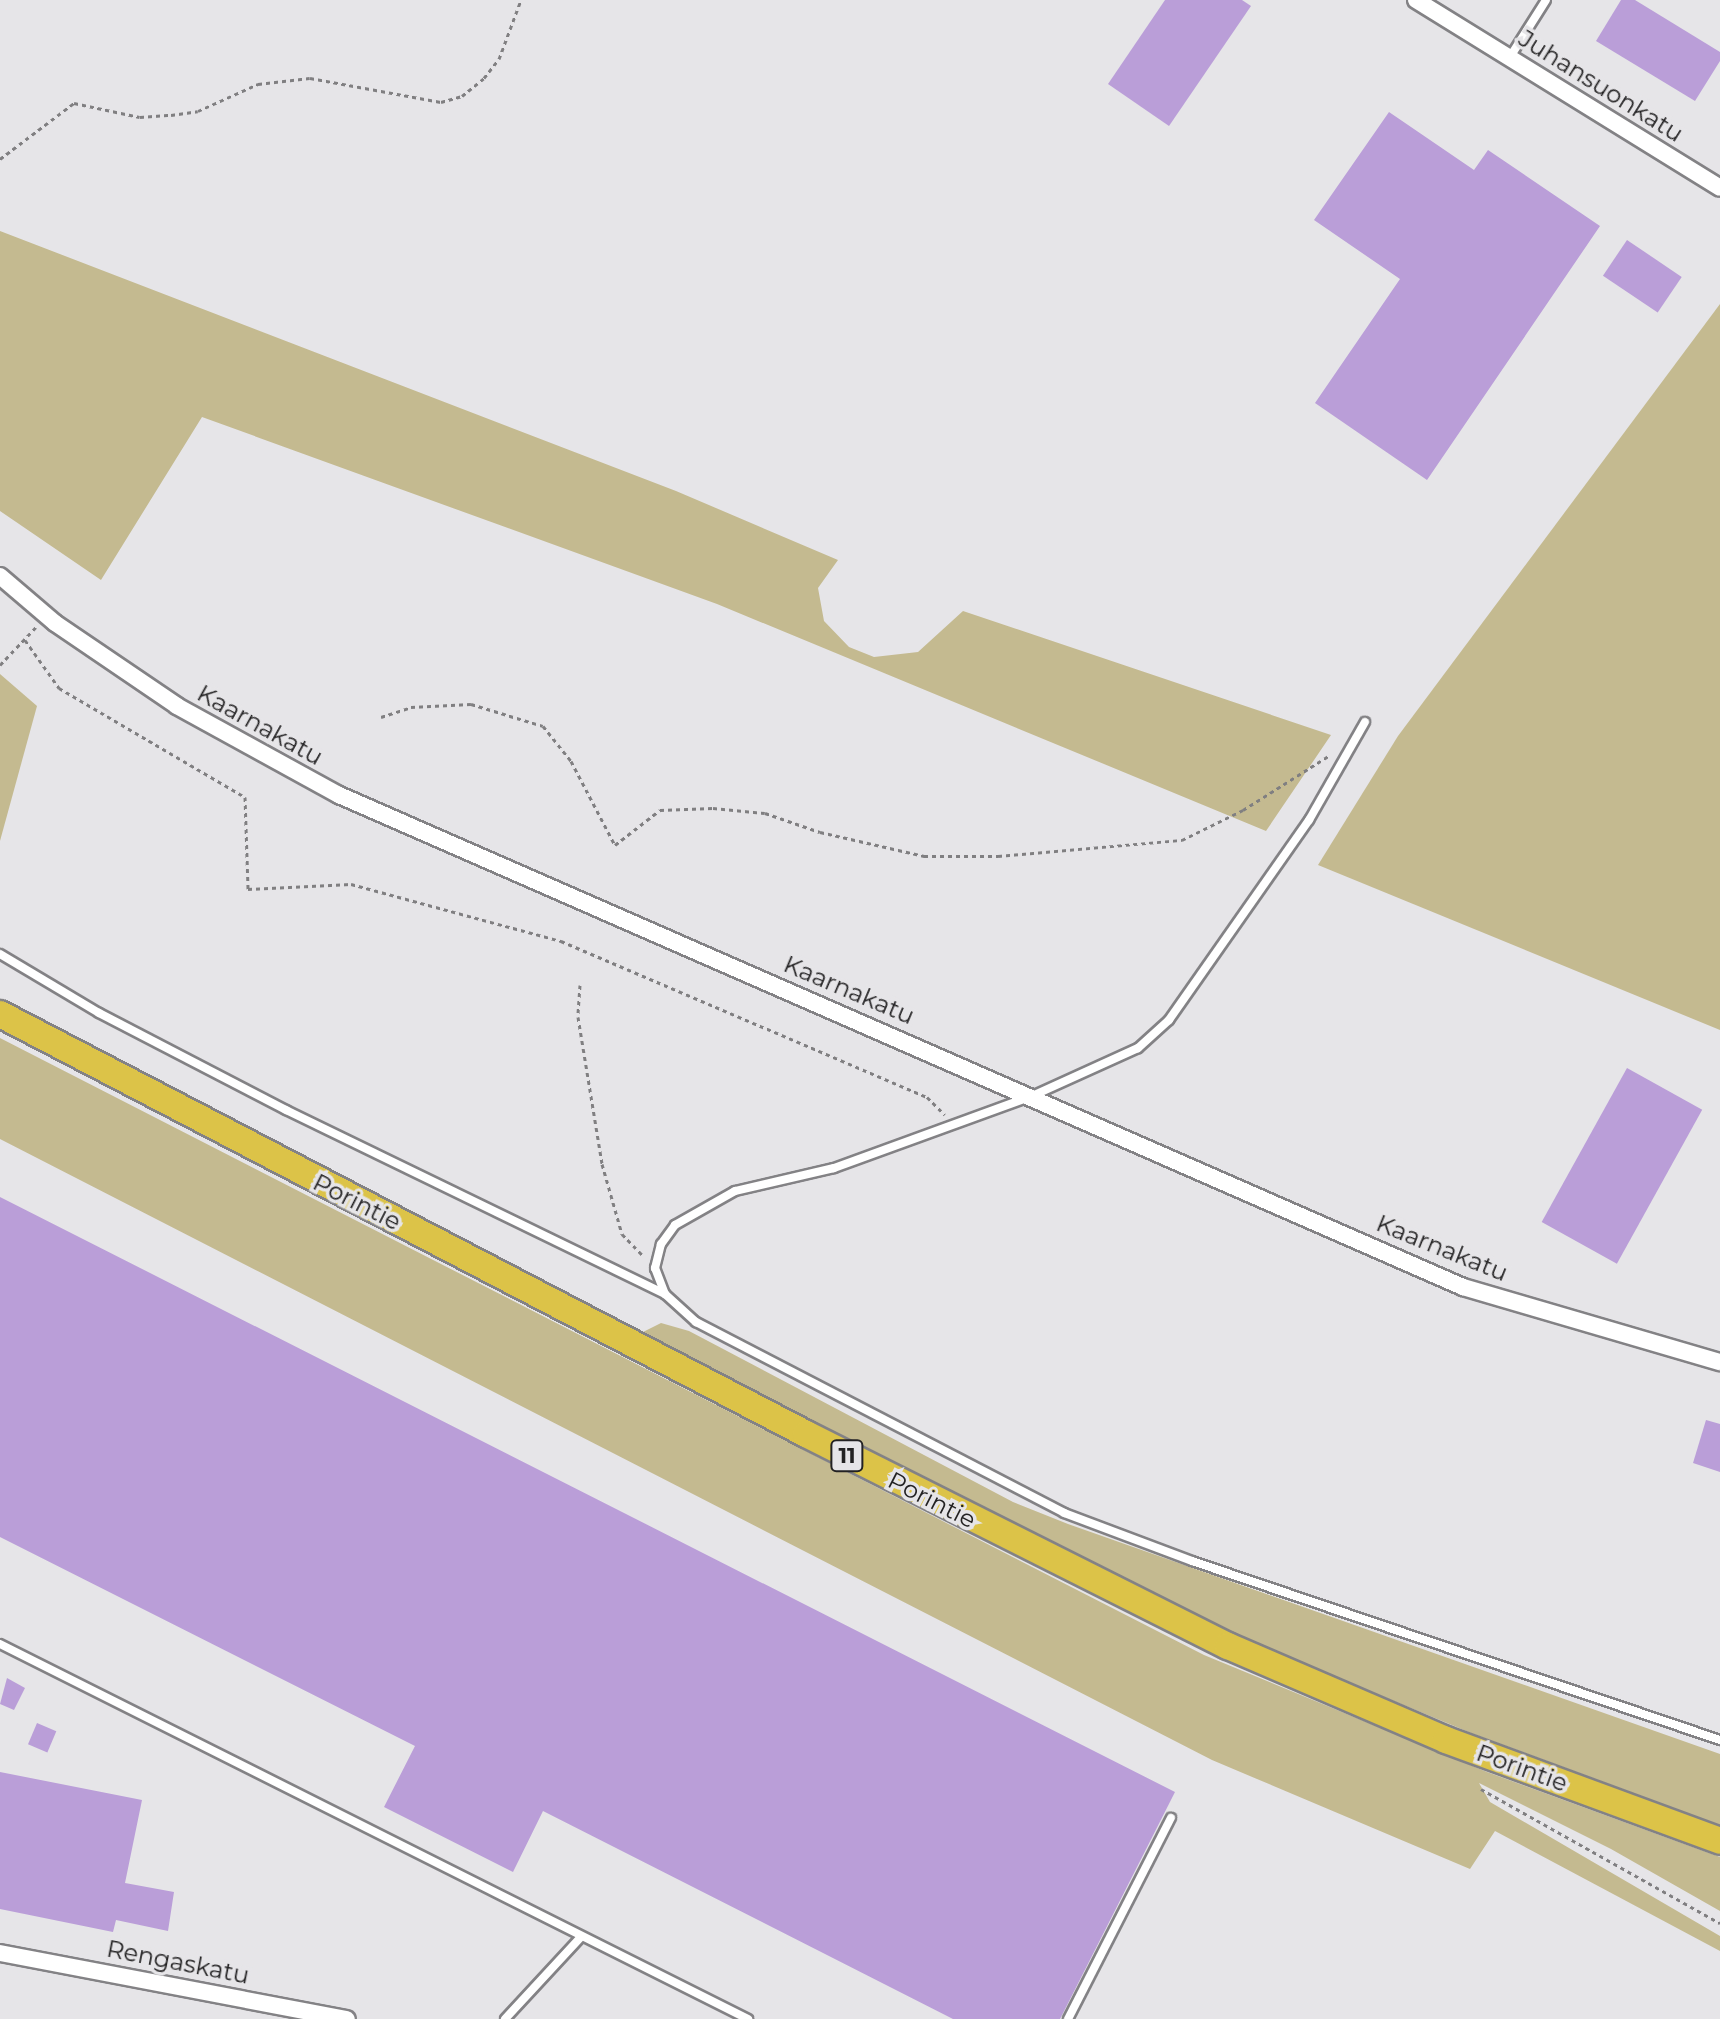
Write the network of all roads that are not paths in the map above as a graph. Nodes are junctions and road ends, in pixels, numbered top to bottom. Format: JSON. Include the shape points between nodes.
{"nodes":[{"id":1,"x":1416,"y":0,"type":"edge"},
{"id":2,"x":1546,"y":0,"type":"edge"},
{"id":3,"x":1510,"y":57,"type":"junction"},
{"id":4,"x":1720,"y":188,"type":"edge"},
{"id":5,"x":0,"y":576,"type":"edge"},
{"id":6,"x":1365,"y":722,"type":"dead end"},
{"id":7,"x":0,"y":954,"type":"edge"},
{"id":8,"x":0,"y":1014,"type":"edge"},
{"id":9,"x":1032,"y":1096,"type":"junction"},
{"id":10,"x":665,"y":1294,"type":"junction"},
{"id":11,"x":1720,"y":1362,"type":"edge"},
{"id":12,"x":0,"y":1644,"type":"edge"},
{"id":13,"x":1720,"y":1740,"type":"edge"},
{"id":14,"x":1171,"y":1818,"type":"dead end"},
{"id":15,"x":1720,"y":1841,"type":"edge"},
{"id":16,"x":580,"y":1938,"type":"junction"},
{"id":17,"x":0,"y":1953,"type":"edge"},
{"id":18,"x":347,"y":2019,"type":"edge"},
{"id":19,"x":505,"y":2019,"type":"edge"},
{"id":20,"x":748,"y":2019,"type":"edge"},
{"id":21,"x":1068,"y":2019,"type":"edge"}],
"edges":[{"from":1,"to":3,"type":"street","name":"Juhansuonkatu"},
{"from":2,"to":3,"type":"lane"},
{"from":3,"to":4,"type":"street","name":"Juhansuonkatu"},
{"from":5,"to":9,"type":"street","name":"Kaarnakatu","via":[[45,615],[177,706],[339,795]]},
{"from":6,"to":9,"type":"lane","via":[[1309,820],[1169,1020],[1138,1048]]},
{"from":7,"to":10,"type":"lane","via":[[99,1013],[272,1103]]},
{"from":8,"to":15,"type":"highway","name":"Porintie","number":"11","via":[[806,1434],[1228,1646],[1446,1740]]},
{"from":9,"to":10,"type":"lane","via":[[834,1168],[735,1191],[703,1206],[675,1225],[661,1244],[655,1268]]},
{"from":9,"to":11,"type":"street","name":"Kaarnakatu","via":[[1463,1287]]},
{"from":10,"to":13,"type":"lane","via":[[696,1322],[766,1362],[1064,1513]]},
{"from":12,"to":16,"type":"lane"},
{"from":14,"to":21,"type":"lane"},
{"from":16,"to":19,"type":"lane"},
{"from":16,"to":20,"type":"lane"},
{"from":17,"to":18,"type":"street","name":"Rengaskatu"}]}
